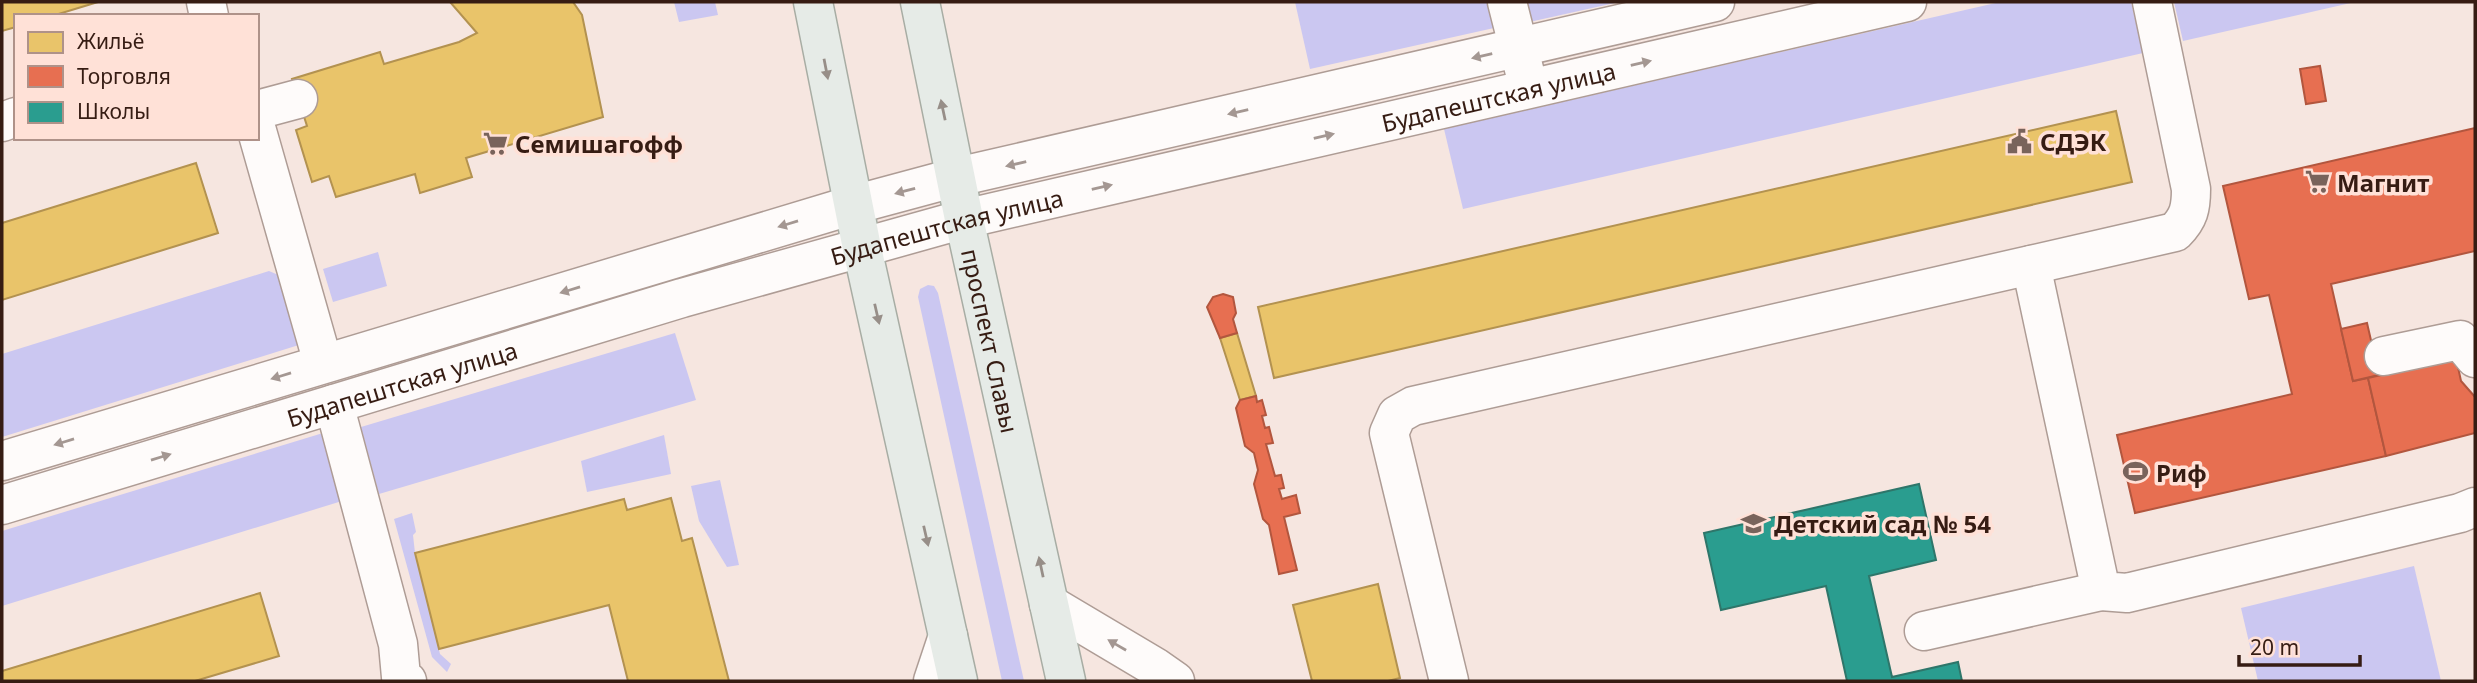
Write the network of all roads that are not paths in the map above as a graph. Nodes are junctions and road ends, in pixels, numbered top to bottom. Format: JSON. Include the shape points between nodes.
{"nodes":[{"id":1,"x":813,"y":2,"type":"edge"},
{"id":2,"x":920,"y":2,"type":"edge"},
{"id":3,"x":1507,"y":2,"type":"edge"},
{"id":4,"x":1715,"y":2,"type":"edge"},
{"id":5,"x":1907,"y":2,"type":"edge"},
{"id":6,"x":2152,"y":2,"type":"edge"},
{"id":7,"x":1518,"y":47,"type":"junction"},
{"id":8,"x":1528,"y":89,"type":"junction"},
{"id":9,"x":298,"y":99,"type":"dead end"},
{"id":10,"x":259,"y":109,"type":"edge"},
{"id":11,"x":259,"y":138,"type":"edge"},
{"id":12,"x":957,"y":177,"type":"junction"},
{"id":13,"x":853,"y":205,"type":"junction"},
{"id":14,"x":964,"y":219,"type":"junction"},
{"id":15,"x":862,"y":248,"type":"junction"},
{"id":16,"x":2031,"y":265,"type":"junction"},
{"id":17,"x":2384,"y":356,"type":"dead end"},
{"id":18,"x":2475,"y":358,"type":"edge"},
{"id":19,"x":323,"y":363,"type":"junction"},
{"id":20,"x":334,"y":404,"type":"junction"},
{"id":21,"x":2,"y":461,"type":"edge"},
{"id":22,"x":2,"y":505,"type":"edge"},
{"id":23,"x":2475,"y":506,"type":"edge"},
{"id":24,"x":2101,"y":591,"type":"junction"},
{"id":25,"x":1049,"y":604,"type":"junction"},
{"id":26,"x":1924,"y":631,"type":"dead end"},
{"id":27,"x":948,"y":636,"type":"junction"},
{"id":28,"x":402,"y":680,"type":"edge"},
{"id":29,"x":933,"y":681,"type":"edge"},
{"id":30,"x":958,"y":681,"type":"edge"},
{"id":31,"x":1066,"y":681,"type":"edge"},
{"id":32,"x":1175,"y":681,"type":"edge"},
{"id":33,"x":1449,"y":681,"type":"edge"}],
"edges":[{"from":1,"to":13,"type":"main road","one_way":true},
{"from":12,"to":2,"type":"main road","name":"проспект Славы","one_way":true},
{"from":3,"to":7,"type":"street"},
{"from":4,"to":7,"type":"street","name":"Будапештская улица"},
{"from":8,"to":5,"type":"street","name":"Будапештская улица","one_way":true},
{"from":6,"to":16,"type":"street","via":[[2191,189],[2187,220],[2175,232]]},
{"from":7,"to":8,"type":"street"},
{"from":7,"to":12,"type":"street","name":"Будапештская улица","one_way":true},
{"from":14,"to":8,"type":"street","name":"Будапештская улица","one_way":true},
{"from":9,"to":10,"type":"street"},
{"from":11,"to":19,"type":"street"},
{"from":12,"to":13,"type":"street","name":"Будапештская улица","one_way":true},
{"from":12,"to":14,"type":"main road","name":"проспект Славы"},
{"from":13,"to":15,"type":"main road"},
{"from":13,"to":19,"type":"street","name":"Будапештская улица","one_way":true},
{"from":14,"to":15,"type":"street","name":"Будапештская улица"},
{"from":25,"to":14,"type":"main road","name":"проспект Славы","one_way":true},
{"from":15,"to":20,"type":"street","name":"Будапештская улица"},
{"from":15,"to":27,"type":"main road","one_way":true},
{"from":16,"to":24,"type":"street"},
{"from":16,"to":33,"type":"street","via":[[1413,406],[1396,415],[1389,433]]},
{"from":17,"to":18,"type":"street","via":[[2460,340]]},
{"from":19,"to":21,"type":"street","name":"Будапештская улица","one_way":true},
{"from":22,"to":20,"type":"street","name":"Будапештская улица","one_way":true},
{"from":20,"to":28,"type":"street","via":[[398,644]]},
{"from":23,"to":24,"type":"street","via":[[2127,593]]},
{"from":24,"to":26,"type":"street"},
{"from":25,"to":31,"type":"main road","name":"проспект Славы"},
{"from":32,"to":25,"type":"street","one_way":true},
{"from":27,"to":29,"type":"street"},
{"from":27,"to":30,"type":"main road"}]}
